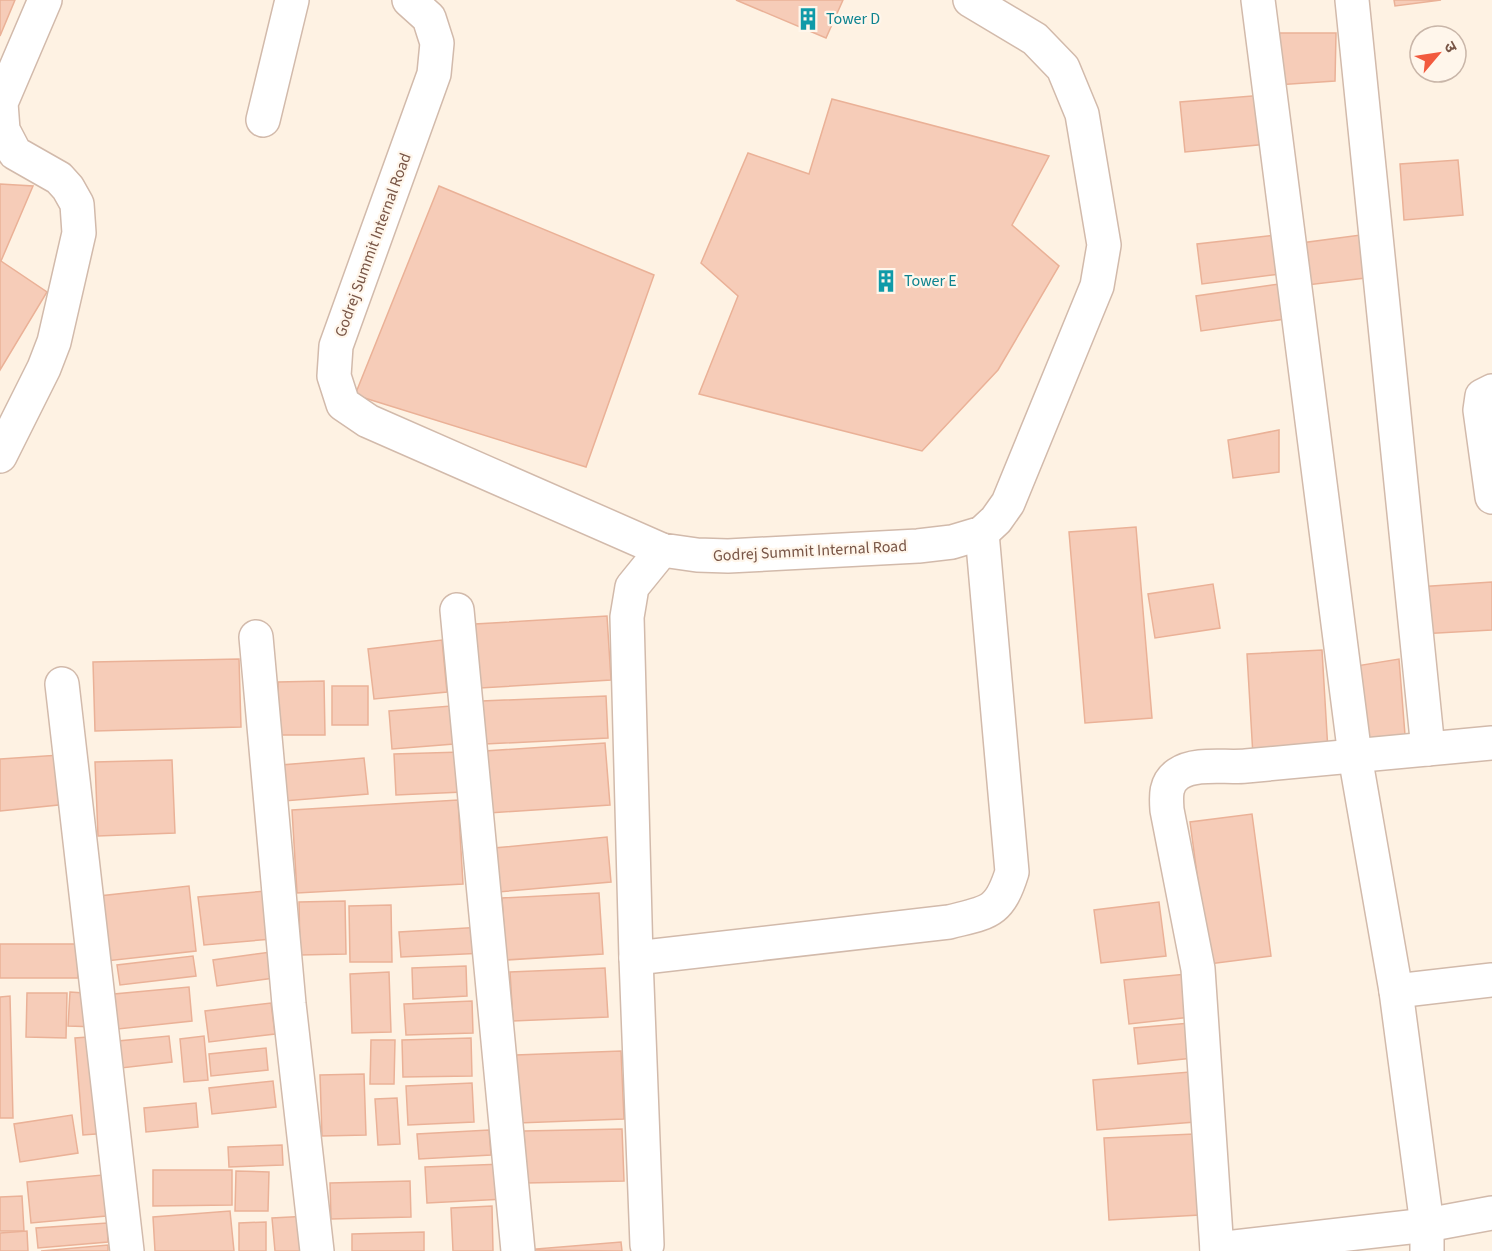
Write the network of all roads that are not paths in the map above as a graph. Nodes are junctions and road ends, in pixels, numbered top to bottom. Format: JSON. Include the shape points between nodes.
{"nodes":[{"id":1,"x":45,"y":0,"type":"edge"},
{"id":2,"x":292,"y":0,"type":"edge"},
{"id":3,"x":409,"y":0,"type":"edge"},
{"id":4,"x":970,"y":0,"type":"edge"},
{"id":5,"x":1258,"y":0,"type":"edge"},
{"id":6,"x":1352,"y":0,"type":"edge"},
{"id":7,"x":263,"y":120,"type":"dead end"},
{"id":8,"x":1492,"y":391,"type":"edge"},
{"id":9,"x":0,"y":456,"type":"edge"},
{"id":10,"x":1492,"y":497,"type":"edge"},
{"id":11,"x":982,"y":533,"type":"junction"},
{"id":12,"x":662,"y":550,"type":"junction"},
{"id":13,"x":457,"y":610,"type":"dead end"},
{"id":14,"x":256,"y":637,"type":"dead end"},
{"id":15,"x":62,"y":684,"type":"dead end"},
{"id":16,"x":1492,"y":743,"type":"edge"},
{"id":17,"x":1428,"y":749,"type":"junction"},
{"id":18,"x":1355,"y":756,"type":"junction"},
{"id":19,"x":636,"y":958,"type":"junction"},
{"id":20,"x":1492,"y":980,"type":"edge"},
{"id":21,"x":1396,"y":991,"type":"junction"},
{"id":22,"x":1492,"y":1213,"type":"edge"},
{"id":23,"x":1427,"y":1238,"type":"edge"},
{"id":24,"x":647,"y":1245,"type":"dead end"},
{"id":25,"x":1217,"y":1250,"type":"edge"},
{"id":26,"x":127,"y":1251,"type":"edge"},
{"id":27,"x":316,"y":1251,"type":"edge"},
{"id":28,"x":518,"y":1251,"type":"edge"}],
"edges":[{"from":1,"to":9,"type":"street","via":[[1,102],[3,130],[15,153],[59,178],[68,188],[77,204],[79,233],[54,342]]},
{"from":2,"to":7,"type":"street"},
{"from":3,"to":12,"type":"street","name":"Godrej Summit Internal Road","via":[[429,18],[435,35],[434,74],[336,346],[334,376],[344,404],[368,421]]},
{"from":4,"to":11,"type":"street","via":[[1035,39],[1063,68],[1082,114],[1104,245],[1097,286],[1008,503]]},
{"from":5,"to":18,"type":"street"},
{"from":6,"to":17,"type":"street"},
{"from":8,"to":10,"type":"street","via":[[1482,396],[1480,410]]},
{"from":11,"to":12,"type":"street","name":"Godrej Summit Internal Road","via":[[918,546],[728,556]]},
{"from":11,"to":19,"type":"street","via":[[1012,872],[1005,894],[988,911],[949,922]]},
{"from":12,"to":19,"type":"street","via":[[632,587],[627,617]]},
{"from":13,"to":28,"type":"street"},
{"from":14,"to":27,"type":"street"},
{"from":15,"to":26,"type":"street"},
{"from":16,"to":17,"type":"street"},
{"from":17,"to":18,"type":"street"},
{"from":18,"to":21,"type":"street"},
{"from":18,"to":25,"type":"street","via":[[1192,768],[1171,780],[1166,791],[1198,969]]},
{"from":19,"to":24,"type":"street"},
{"from":20,"to":21,"type":"street"},
{"from":21,"to":23,"type":"street"},
{"from":22,"to":23,"type":"street"},
{"from":23,"to":25,"type":"street"}]}
